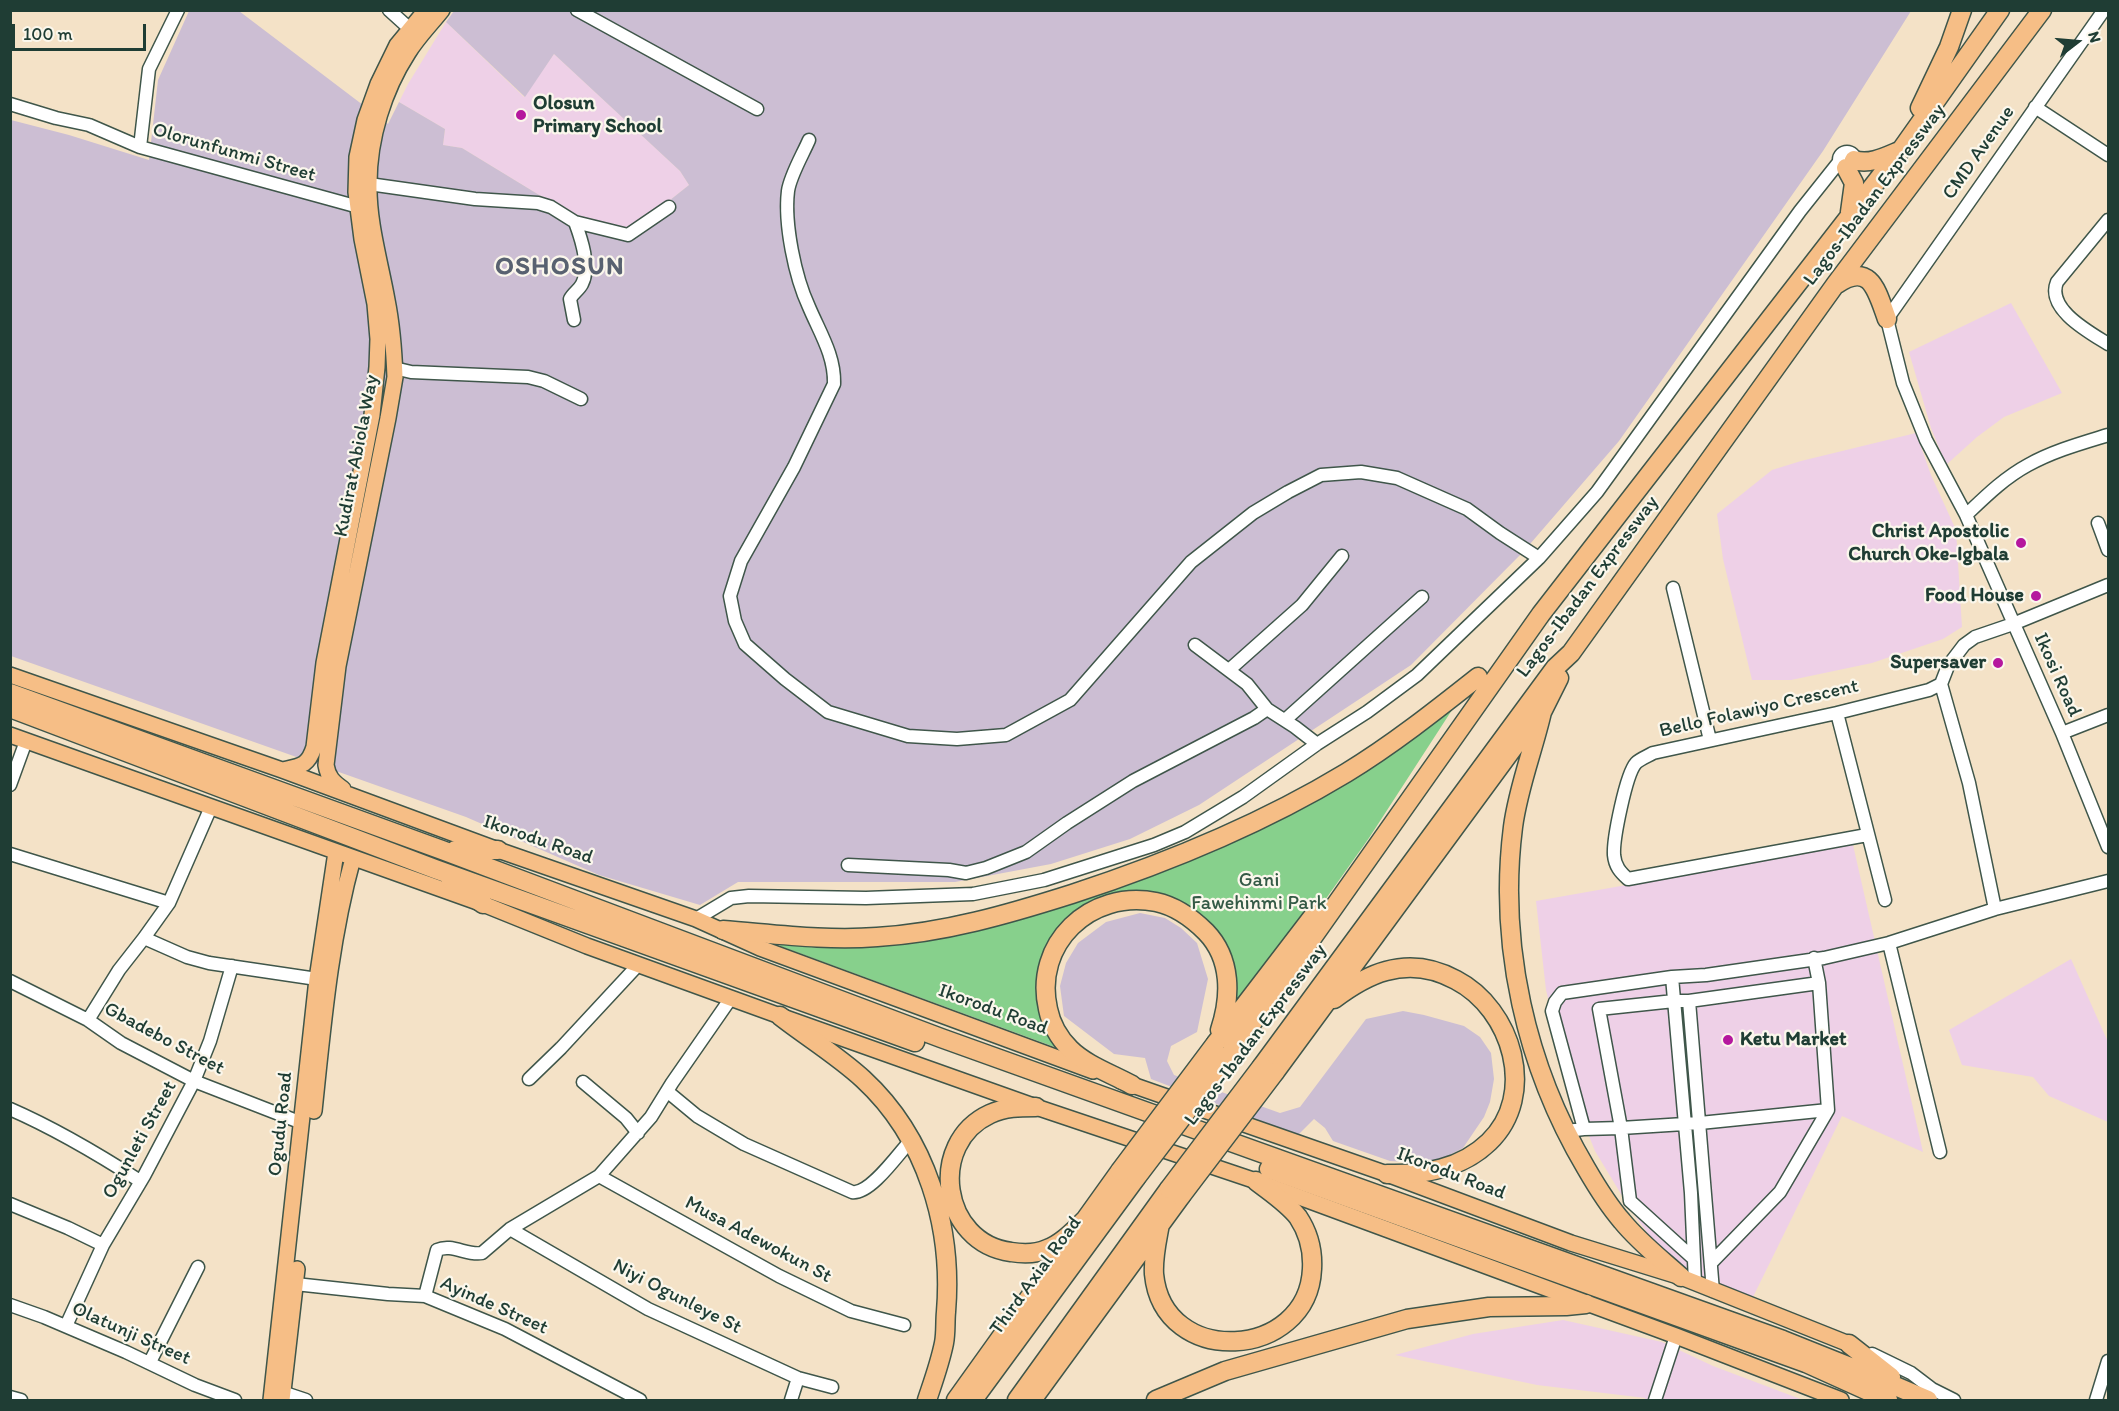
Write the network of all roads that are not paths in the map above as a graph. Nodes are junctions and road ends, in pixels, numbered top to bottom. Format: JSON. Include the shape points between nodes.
{"nodes":[{"id":1,"x":178,"y":10,"type":"edge"},
{"id":2,"x":389,"y":10,"type":"edge"},
{"id":3,"x":426,"y":10,"type":"edge"},
{"id":4,"x":442,"y":10,"type":"edge"},
{"id":5,"x":577,"y":10,"type":"edge"},
{"id":6,"x":1962,"y":10,"type":"edge"},
{"id":7,"x":2000,"y":10,"type":"edge"},
{"id":8,"x":2042,"y":10,"type":"edge"},
{"id":9,"x":2104,"y":10,"type":"edge"},
{"id":10,"x":410,"y":29,"type":"junction"},
{"id":11,"x":10,"y":104,"type":"edge"},
{"id":12,"x":2035,"y":107,"type":"junction"},
{"id":13,"x":757,"y":109,"type":"dead end"},
{"id":14,"x":809,"y":140,"type":"dead end"},
{"id":15,"x":140,"y":147,"type":"junction"},
{"id":16,"x":1901,"y":150,"type":"junction"},
{"id":17,"x":2109,"y":154,"type":"edge"},
{"id":18,"x":1846,"y":163,"type":"junction"},
{"id":19,"x":369,"y":184,"type":"junction"},
{"id":20,"x":669,"y":207,"type":"dead end"},
{"id":21,"x":365,"y":209,"type":"junction"},
{"id":22,"x":1850,"y":214,"type":"junction"},
{"id":23,"x":2109,"y":220,"type":"edge"},
{"id":24,"x":575,"y":222,"type":"junction"},
{"id":25,"x":1835,"y":285,"type":"junction"},
{"id":26,"x":1887,"y":319,"type":"junction"},
{"id":27,"x":574,"y":320,"type":"dead end"},
{"id":28,"x":2109,"y":344,"type":"edge"},
{"id":29,"x":394,"y":368,"type":"junction"},
{"id":30,"x":581,"y":399,"type":"dead end"},
{"id":31,"x":2109,"y":435,"type":"edge"},
{"id":32,"x":1966,"y":515,"type":"junction"},
{"id":33,"x":2098,"y":523,"type":"dead end"},
{"id":34,"x":2109,"y":549,"type":"edge"},
{"id":35,"x":1342,"y":556,"type":"dead end"},
{"id":36,"x":1539,"y":558,"type":"junction"},
{"id":37,"x":2109,"y":585,"type":"edge"},
{"id":38,"x":1673,"y":588,"type":"dead end"},
{"id":39,"x":1422,"y":597,"type":"dead end"},
{"id":40,"x":1541,"y":614,"type":"junction"},
{"id":41,"x":2013,"y":624,"type":"junction"},
{"id":42,"x":1195,"y":645,"type":"dead end"},
{"id":43,"x":1571,"y":653,"type":"junction"},
{"id":44,"x":1229,"y":670,"type":"junction"},
{"id":45,"x":10,"y":675,"type":"edge"},
{"id":46,"x":1478,"y":677,"type":"junction"},
{"id":47,"x":1941,"y":684,"type":"junction"},
{"id":48,"x":10,"y":693,"type":"edge"},
{"id":49,"x":10,"y":708,"type":"edge"},
{"id":50,"x":1268,"y":709,"type":"junction"},
{"id":51,"x":1542,"y":712,"type":"junction"},
{"id":52,"x":1837,"y":713,"type":"junction"},
{"id":53,"x":2109,"y":715,"type":"edge"},
{"id":54,"x":1285,"y":720,"type":"junction"},
{"id":55,"x":2062,"y":733,"type":"junction"},
{"id":56,"x":10,"y":735,"type":"edge"},
{"id":57,"x":1710,"y":740,"type":"junction"},
{"id":58,"x":26,"y":741,"type":"junction"},
{"id":59,"x":1317,"y":744,"type":"junction"},
{"id":60,"x":282,"y":770,"type":"junction"},
{"id":61,"x":10,"y":785,"type":"edge"},
{"id":62,"x":364,"y":801,"type":"junction"},
{"id":63,"x":211,"y":807,"type":"junction"},
{"id":64,"x":1867,"y":835,"type":"junction"},
{"id":65,"x":2109,"y":847,"type":"edge"},
{"id":66,"x":442,"y":850,"type":"junction"},
{"id":67,"x":498,"y":850,"type":"junction"},
{"id":68,"x":336,"y":852,"type":"junction"},
{"id":69,"x":10,"y":854,"type":"edge"},
{"id":70,"x":352,"y":858,"type":"junction"},
{"id":71,"x":848,"y":865,"type":"dead end"},
{"id":72,"x":435,"y":869,"type":"junction"},
{"id":73,"x":2109,"y":881,"type":"edge"},
{"id":74,"x":1885,"y":900,"type":"dead end"},
{"id":75,"x":169,"y":903,"type":"junction"},
{"id":76,"x":483,"y":904,"type":"junction"},
{"id":77,"x":1995,"y":909,"type":"junction"},
{"id":78,"x":696,"y":919,"type":"junction"},
{"id":79,"x":723,"y":930,"type":"junction"},
{"id":80,"x":144,"y":938,"type":"junction"},
{"id":81,"x":1889,"y":943,"type":"junction"},
{"id":82,"x":1814,"y":958,"type":"junction"},
{"id":83,"x":639,"y":964,"type":"junction"},
{"id":84,"x":232,"y":966,"type":"junction"},
{"id":85,"x":1672,"y":977,"type":"junction"},
{"id":86,"x":317,"y":979,"type":"junction"},
{"id":87,"x":10,"y":981,"type":"edge"},
{"id":88,"x":1819,"y":983,"type":"junction"},
{"id":89,"x":731,"y":998,"type":"junction"},
{"id":90,"x":1674,"y":1001,"type":"junction"},
{"id":91,"x":1689,"y":1001,"type":"junction"},
{"id":92,"x":1323,"y":1006,"type":"junction"},
{"id":93,"x":780,"y":1016,"type":"junction"},
{"id":94,"x":88,"y":1020,"type":"junction"},
{"id":95,"x":1216,"y":1043,"type":"junction"},
{"id":96,"x":1268,"y":1069,"type":"junction"},
{"id":97,"x":529,"y":1079,"type":"dead end"},
{"id":98,"x":194,"y":1081,"type":"junction"},
{"id":99,"x":583,"y":1082,"type":"dead end"},
{"id":100,"x":1132,"y":1085,"type":"junction"},
{"id":101,"x":668,"y":1092,"type":"junction"},
{"id":102,"x":1036,"y":1107,"type":"junction"},
{"id":103,"x":10,"y":1109,"type":"edge"},
{"id":104,"x":1828,"y":1110,"type":"junction"},
{"id":105,"x":302,"y":1123,"type":"junction"},
{"id":106,"x":1684,"y":1123,"type":"junction"},
{"id":107,"x":1700,"y":1123,"type":"junction"},
{"id":108,"x":1621,"y":1128,"type":"junction"},
{"id":109,"x":1575,"y":1130,"type":"junction"},
{"id":110,"x":638,"y":1133,"type":"junction"},
{"id":111,"x":911,"y":1140,"type":"junction"},
{"id":112,"x":1940,"y":1152,"type":"dead end"},
{"id":113,"x":1128,"y":1174,"type":"junction"},
{"id":114,"x":1388,"y":1174,"type":"junction"},
{"id":115,"x":599,"y":1176,"type":"junction"},
{"id":116,"x":140,"y":1181,"type":"junction"},
{"id":117,"x":1256,"y":1181,"type":"junction"},
{"id":118,"x":1175,"y":1193,"type":"junction"},
{"id":119,"x":10,"y":1204,"type":"edge"},
{"id":120,"x":1087,"y":1218,"type":"junction"},
{"id":121,"x":1160,"y":1224,"type":"junction"},
{"id":122,"x":510,"y":1229,"type":"junction"},
{"id":123,"x":103,"y":1245,"type":"junction"},
{"id":124,"x":1694,"y":1259,"type":"junction"},
{"id":125,"x":1712,"y":1262,"type":"junction"},
{"id":126,"x":198,"y":1267,"type":"dead end"},
{"id":127,"x":1688,"y":1280,"type":"junction"},
{"id":128,"x":290,"y":1284,"type":"junction"},
{"id":129,"x":1713,"y":1291,"type":"junction"},
{"id":130,"x":424,"y":1296,"type":"junction"},
{"id":131,"x":1586,"y":1304,"type":"junction"},
{"id":132,"x":10,"y":1305,"type":"edge"},
{"id":133,"x":904,"y":1325,"type":"dead end"},
{"id":134,"x":66,"y":1326,"type":"junction"},
{"id":135,"x":1676,"y":1336,"type":"junction"},
{"id":136,"x":1849,"y":1344,"type":"junction"},
{"id":137,"x":2109,"y":1361,"type":"edge"},
{"id":138,"x":150,"y":1362,"type":"junction"},
{"id":139,"x":798,"y":1378,"type":"junction"},
{"id":140,"x":832,"y":1387,"type":"dead end"},
{"id":141,"x":277,"y":1395,"type":"edge"},
{"id":142,"x":10,"y":1397,"type":"edge"},
{"id":143,"x":1919,"y":1397,"type":"edge"},
{"id":144,"x":21,"y":1401,"type":"edge"},
{"id":145,"x":235,"y":1401,"type":"edge"},
{"id":146,"x":306,"y":1401,"type":"edge"},
{"id":147,"x":640,"y":1401,"type":"edge"},
{"id":148,"x":791,"y":1401,"type":"edge"},
{"id":149,"x":927,"y":1401,"type":"edge"},
{"id":150,"x":956,"y":1401,"type":"edge"},
{"id":151,"x":972,"y":1401,"type":"edge"},
{"id":152,"x":1017,"y":1401,"type":"edge"},
{"id":153,"x":1032,"y":1401,"type":"edge"},
{"id":154,"x":1156,"y":1401,"type":"edge"},
{"id":155,"x":1655,"y":1401,"type":"edge"},
{"id":156,"x":1841,"y":1401,"type":"edge"},
{"id":157,"x":1888,"y":1401,"type":"edge"},
{"id":158,"x":1954,"y":1401,"type":"edge"},
{"id":159,"x":2096,"y":1401,"type":"edge"}],
"edges":[{"from":1,"to":15,"type":"street","via":[[149,69]]},
{"from":2,"to":10,"type":"street"},
{"from":3,"to":10,"type":"main road","name":"Kudirat Abiola Way"},
{"from":4,"to":19,"type":"main road","name":"Kudirat Abiola Way","via":[[408,52],[390,89],[377,123]]},
{"from":5,"to":13,"type":"street"},
{"from":6,"to":16,"type":"highway"},
{"from":7,"to":16,"type":"highway","name":"Lagos-Ibadan Expressway"},
{"from":8,"to":25,"type":"highway","name":"Lagos-Ibadan Expressway"},
{"from":9,"to":12,"type":"street","name":"CMD Avenue"},
{"from":10,"to":21,"type":"main road","name":"Kudirat Abiola Way","via":[[397,45],[365,120],[357,158],[356,192]]},
{"from":11,"to":15,"type":"street","name":"Olorunfunmi Street","via":[[89,125]]},
{"from":12,"to":17,"type":"street"},
{"from":12,"to":26,"type":"street","name":"CMD Avenue"},
{"from":14,"to":36,"type":"street","via":[[788,189],[789,242],[802,294],[831,355],[834,384],[794,467],[741,561],[730,596],[745,644],[828,712],[908,736],[957,739],[1006,735],[1070,700],[1191,562],[1254,513],[1321,475],[1361,472],[1397,478],[1467,509]]},
{"from":15,"to":21,"type":"street","name":"Olorunfunmi Street"},
{"from":16,"to":18,"type":"highway","via":[[1870,161]]},
{"from":16,"to":22,"type":"highway","name":"Lagos-Ibadan Expressway"},
{"from":18,"to":22,"type":"highway","via":[[1854,183]]},
{"from":18,"to":36,"type":"street","via":[[1800,211],[1597,492]]},
{"from":19,"to":21,"type":"main road","name":"Kudirat Abiola Way"},
{"from":19,"to":24,"type":"street","via":[[475,199],[538,202]]},
{"from":20,"to":24,"type":"street","via":[[628,235]]},
{"from":21,"to":29,"type":"main road","name":"Kudirat Abiola Way","via":[[390,320]]},
{"from":21,"to":60,"type":"main road","name":"Kudirat Abiola Way","via":[[362,238],[378,339],[372,415],[324,663],[315,747],[306,763]]},
{"from":22,"to":40,"type":"highway","name":"Lagos-Ibadan Expressway"},
{"from":23,"to":28,"type":"street","via":[[2054,290],[2055,299],[2069,316]]},
{"from":24,"to":27,"type":"street","via":[[585,271],[582,284],[570,299]]},
{"from":25,"to":26,"type":"highway","via":[[1847,277],[1863,276],[1869,280]]},
{"from":25,"to":43,"type":"highway","name":"Lagos-Ibadan Expressway"},
{"from":26,"to":32,"type":"street","name":"Ikosi Road","via":[[1903,383],[1926,440]]},
{"from":29,"to":30,"type":"street","via":[[528,377]]},
{"from":29,"to":62,"type":"main road","name":"Kudirat Abiola Way","via":[[388,418],[338,666],[327,752],[328,774],[333,781]]},
{"from":31,"to":32,"type":"street","via":[[2028,465],[1995,487]]},
{"from":32,"to":41,"type":"street","name":"Ikosi Road"},
{"from":33,"to":34,"type":"street"},
{"from":35,"to":44,"type":"street","via":[[1302,604]]},
{"from":36,"to":59,"type":"street","via":[[1416,675]]},
{"from":37,"to":41,"type":"street"},
{"from":38,"to":57,"type":"street"},
{"from":39,"to":54,"type":"street"},
{"from":40,"to":46,"type":"highway"},
{"from":40,"to":113,"type":"highway","name":"Lagos-Ibadan Expressway","bridge":true,"via":[[1232,1053]]},
{"from":41,"to":47,"type":"street","via":[[1964,645],[1948,666]]},
{"from":41,"to":55,"type":"street","name":"Ikosi Road"},
{"from":42,"to":44,"type":"street"},
{"from":43,"to":51,"type":"highway"},
{"from":43,"to":96,"type":"highway","name":"Lagos-Ibadan Expressway","via":[[1555,668]]},
{"from":44,"to":50,"type":"street"},
{"from":45,"to":60,"type":"main road","name":"Ikorodu Road"},
{"from":46,"to":79,"type":"highway","via":[[1401,736],[1312,792],[1202,847],[1100,885],[958,926],[911,934],[832,939]]},
{"from":46,"to":95,"type":"highway","via":[[1446,734]]},
{"from":47,"to":52,"type":"street","name":"Bello Folawiyo Crescent"},
{"from":47,"to":77,"type":"street","via":[[1969,783]]},
{"from":48,"to":66,"type":"highway","name":"Ikorodu Road"},
{"from":49,"to":72,"type":"highway"},
{"from":50,"to":54,"type":"street"},
{"from":50,"to":71,"type":"street","via":[[1133,781],[1026,852],[986,868],[966,873]]},
{"from":51,"to":92,"type":"highway"},
{"from":51,"to":109,"type":"highway","via":[[1513,826],[1508,890],[1511,944],[1520,1000],[1551,1100]]},
{"from":52,"to":57,"type":"street","name":"Bello Folawiyo Crescent"},
{"from":52,"to":64,"type":"street"},
{"from":53,"to":55,"type":"street"},
{"from":54,"to":59,"type":"street"},
{"from":55,"to":65,"type":"street","name":"Ikosi Road"},
{"from":56,"to":58,"type":"main road"},
{"from":57,"to":64,"type":"street","name":"Bello Folawiyo Crescent","via":[[1653,753],[1636,763],[1628,777],[1614,856],[1618,870],[1628,879]]},
{"from":58,"to":61,"type":"street"},
{"from":58,"to":63,"type":"main road"},
{"from":59,"to":78,"type":"street","via":[[1243,797],[1185,832],[1044,880],[973,894],[731,898]]},
{"from":60,"to":62,"type":"main road","name":"Ikorodu Road"},
{"from":62,"to":67,"type":"main road","name":"Ikorodu Road"},
{"from":63,"to":68,"type":"main road"},
{"from":63,"to":75,"type":"street"},
{"from":64,"to":74,"type":"street"},
{"from":66,"to":67,"type":"highway"},
{"from":66,"to":143,"type":"highway","name":"Ikorodu Road","via":[[941,1038],[1783,1340]]},
{"from":67,"to":78,"type":"main road","name":"Ikorodu Road"},
{"from":68,"to":70,"type":"main road"},
{"from":68,"to":86,"type":"main road","name":"Ogudu Road"},
{"from":69,"to":75,"type":"street"},
{"from":70,"to":76,"type":"main road"},
{"from":70,"to":128,"type":"main road","name":"Ogudu Road","via":[[328,986]]},
{"from":72,"to":76,"type":"highway"},
{"from":72,"to":157,"type":"highway","via":[[1806,1363]]},
{"from":73,"to":77,"type":"street"},
{"from":75,"to":80,"type":"street"},
{"from":76,"to":83,"type":"main road"},
{"from":77,"to":81,"type":"street"},
{"from":78,"to":79,"type":"main road","name":"Ikorodu Road"},
{"from":79,"to":100,"type":"main road","name":"Ikorodu Road","via":[[760,948]]},
{"from":80,"to":84,"type":"street","via":[[187,957]]},
{"from":80,"to":94,"type":"street"},
{"from":81,"to":82,"type":"street"},
{"from":81,"to":112,"type":"street"},
{"from":82,"to":85,"type":"street"},
{"from":82,"to":88,"type":"street"},
{"from":83,"to":89,"type":"main road"},
{"from":83,"to":97,"type":"street"},
{"from":84,"to":86,"type":"street"},
{"from":84,"to":98,"type":"street","name":"Ogunleti Street"},
{"from":85,"to":90,"type":"street"},
{"from":85,"to":109,"type":"street","via":[[1558,996],[1552,1011]]},
{"from":86,"to":105,"type":"main road","name":"Ogudu Road"},
{"from":87,"to":94,"type":"street","name":"Gbadebo Street"},
{"from":88,"to":91,"type":"street"},
{"from":88,"to":104,"type":"street"},
{"from":89,"to":93,"type":"main road"},
{"from":89,"to":101,"type":"street"},
{"from":90,"to":91,"type":"street"},
{"from":90,"to":106,"type":"street"},
{"from":90,"to":108,"type":"street","via":[[1599,1010]]},
{"from":91,"to":107,"type":"street"},
{"from":92,"to":96,"type":"highway"},
{"from":92,"to":114,"type":"highway","via":[[1367,977],[1405,968],[1427,968],[1477,993],[1502,1025],[1514,1065],[1514,1087],[1510,1107],[1490,1141],[1446,1168],[1410,1175]]},
{"from":93,"to":102,"type":"main road"},
{"from":93,"to":111,"type":"highway","via":[[863,1079]]},
{"from":94,"to":98,"type":"street","name":"Gbadebo Street","via":[[121,1043]]},
{"from":95,"to":100,"type":"highway","via":[[1227,1010],[1229,988],[1224,962],[1213,940],[1195,921],[1157,902],[1116,902],[1096,909],[1064,934],[1052,953],[1045,975],[1045,998],[1059,1037],[1069,1048],[1080,1058]]},
{"from":95,"to":113,"type":"highway","bridge":true},
{"from":96,"to":118,"type":"highway","name":"Lagos-Ibadan Expressway","bridge":true},
{"from":98,"to":105,"type":"street","name":"Gbadebo Street"},
{"from":98,"to":116,"type":"street","name":"Ogunleti Street"},
{"from":99,"to":110,"type":"street"},
{"from":100,"to":114,"type":"main road","name":"Ikorodu Road"},
{"from":101,"to":110,"type":"street"},
{"from":101,"to":111,"type":"street","via":[[697,1116],[744,1144],[858,1193],[878,1178]]},
{"from":102,"to":117,"type":"main road"},
{"from":102,"to":120,"type":"highway","via":[[991,1114],[966,1134],[950,1172],[955,1210],[975,1237],[1004,1251],[1020,1253],[1048,1249]]},
{"from":103,"to":116,"type":"street","via":[[91,1149]]},
{"from":104,"to":107,"type":"street"},
{"from":104,"to":125,"type":"street","via":[[1780,1192]]},
{"from":105,"to":128,"type":"main road","name":"Ogudu Road"},
{"from":106,"to":107,"type":"street"},
{"from":106,"to":108,"type":"street"},
{"from":106,"to":124,"type":"street"},
{"from":107,"to":125,"type":"street"},
{"from":108,"to":109,"type":"street"},
{"from":108,"to":124,"type":"street","via":[[1630,1201]]},
{"from":109,"to":127,"type":"highway","via":[[1602,1195],[1620,1220]]},
{"from":110,"to":115,"type":"street"},
{"from":111,"to":149,"type":"highway","via":[[931,1183],[945,1239],[948,1277],[944,1342]]},
{"from":113,"to":120,"type":"highway"},
{"from":113,"to":151,"type":"highway","name":"Third Axial Road"},
{"from":114,"to":127,"type":"main road","name":"Ikorodu Road","via":[[1571,1243]]},
{"from":115,"to":122,"type":"street"},
{"from":115,"to":133,"type":"street","name":"Musa Adewokun St","via":[[779,1276],[851,1311]]},
{"from":116,"to":123,"type":"street","name":"Ogunleti Street"},
{"from":117,"to":121,"type":"highway","via":[[1297,1215],[1310,1242],[1313,1260],[1307,1293],[1288,1321],[1276,1330],[1244,1341],[1215,1341],[1201,1338],[1176,1321],[1166,1309],[1154,1276]]},
{"from":117,"to":131,"type":"main road"},
{"from":118,"to":121,"type":"highway"},
{"from":118,"to":152,"type":"highway"},
{"from":119,"to":123,"type":"street"},
{"from":120,"to":150,"type":"highway"},
{"from":121,"to":153,"type":"highway"},
{"from":122,"to":130,"type":"street","via":[[482,1253],[446,1247],[436,1250]]},
{"from":122,"to":139,"type":"street","name":"Niyi Ogunleye St","via":[[648,1309]]},
{"from":123,"to":134,"type":"street","name":"Ogunleti Street"},
{"from":124,"to":127,"type":"street"},
{"from":125,"to":129,"type":"street"},
{"from":126,"to":138,"type":"street"},
{"from":127,"to":129,"type":"main road","name":"Ikorodu Road"},
{"from":128,"to":130,"type":"street","name":"Ayinde Street"},
{"from":128,"to":141,"type":"main road","name":"Ogudu Road"},
{"from":129,"to":136,"type":"main road","name":"Ikorodu Road"},
{"from":130,"to":147,"type":"street","name":"Ayinde Street","via":[[505,1329]]},
{"from":131,"to":135,"type":"main road"},
{"from":131,"to":154,"type":"highway","via":[[1489,1307],[1407,1319],[1225,1371]]},
{"from":132,"to":134,"type":"street","name":"Olatunji Street"},
{"from":134,"to":138,"type":"street","name":"Olatunji Street"},
{"from":135,"to":155,"type":"street"},
{"from":135,"to":156,"type":"main road"},
{"from":136,"to":143,"type":"highway"},
{"from":136,"to":158,"type":"street","name":"Ikorodu Road","via":[[1911,1373]]},
{"from":137,"to":159,"type":"street"},
{"from":138,"to":145,"type":"street","name":"Olatunji Street"},
{"from":139,"to":140,"type":"street","name":"Niyi Ogunleye St"},
{"from":139,"to":148,"type":"street"},
{"from":141,"to":146,"type":"street"},
{"from":142,"to":144,"type":"street"}]}
